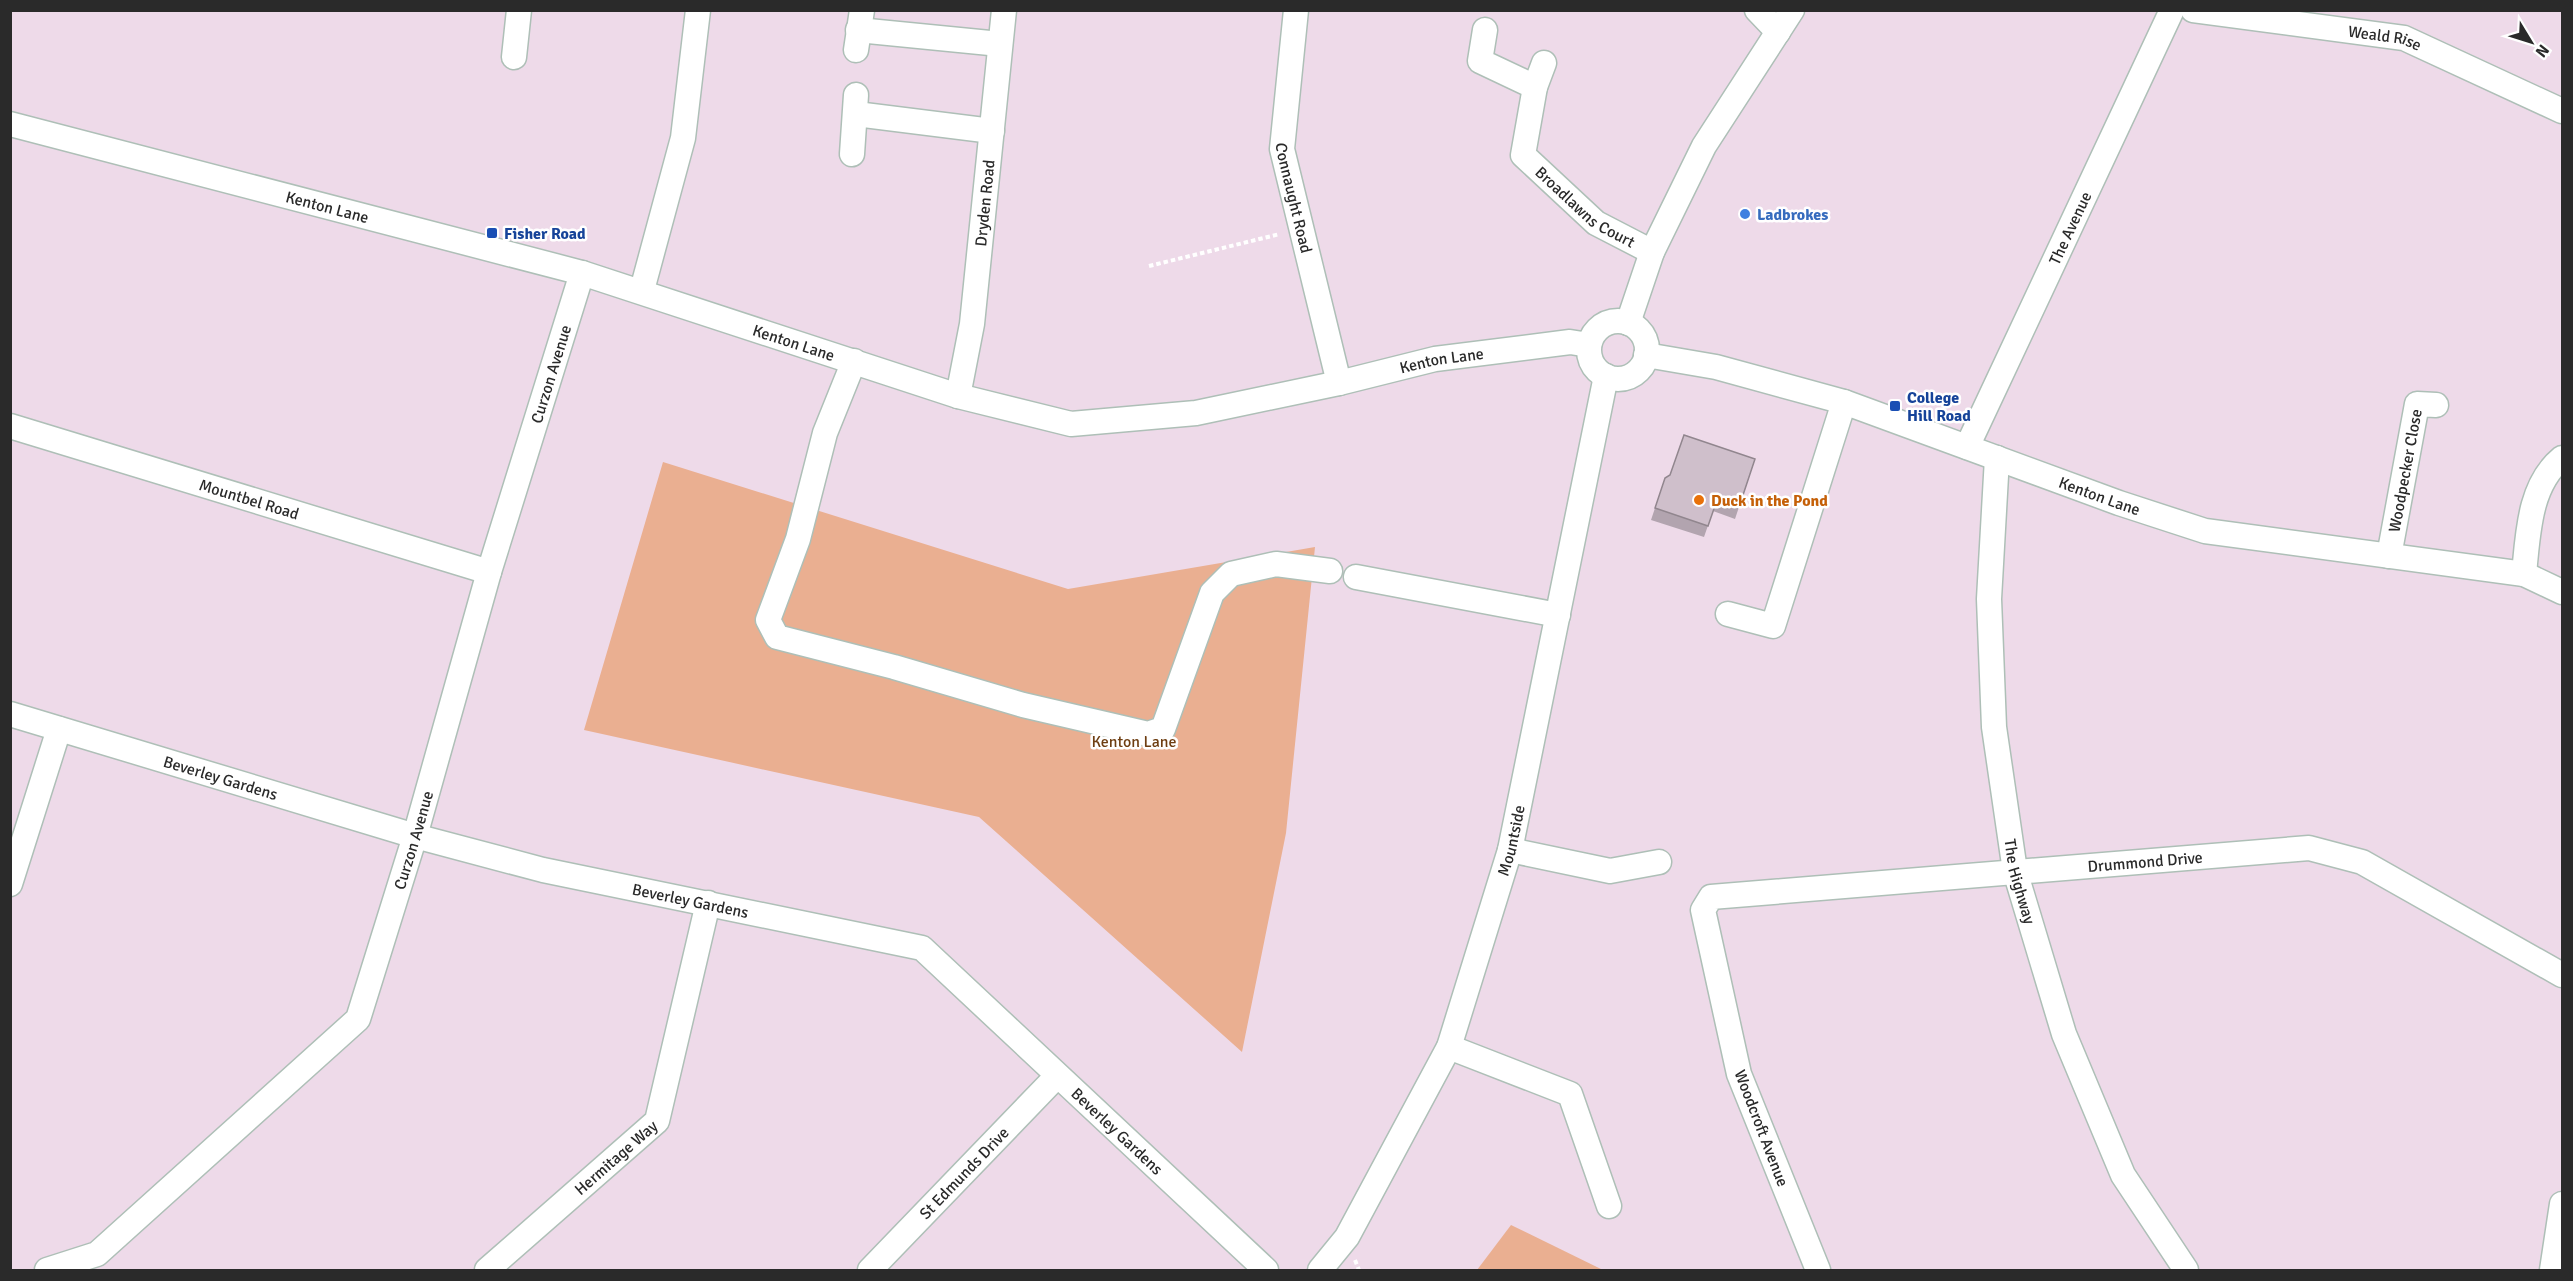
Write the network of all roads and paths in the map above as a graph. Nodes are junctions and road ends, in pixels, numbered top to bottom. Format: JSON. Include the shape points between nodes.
{"nodes":[{"id":1,"x":519,"y":10,"type":"edge"},
{"id":2,"x":698,"y":10,"type":"edge"},
{"id":3,"x":1004,"y":10,"type":"edge"},
{"id":4,"x":1296,"y":10,"type":"edge"},
{"id":5,"x":1757,"y":10,"type":"edge"},
{"id":6,"x":1792,"y":10,"type":"edge"},
{"id":7,"x":2172,"y":10,"type":"edge"},
{"id":8,"x":2193,"y":10,"type":"edge"},
{"id":9,"x":859,"y":30,"type":"edge"},
{"id":10,"x":1485,"y":30,"type":"dead end"},
{"id":11,"x":1778,"y":32,"type":"junction"},
{"id":12,"x":1000,"y":44,"type":"junction"},
{"id":13,"x":514,"y":57,"type":"dead end"},
{"id":14,"x":1544,"y":63,"type":"dead end"},
{"id":15,"x":1535,"y":87,"type":"junction"},
{"id":16,"x":2562,"y":111,"type":"edge"},
{"id":17,"x":10,"y":124,"type":"edge"},
{"id":18,"x":992,"y":131,"type":"junction"},
{"id":19,"x":852,"y":154,"type":"dead end"},
{"id":20,"x":1301,"y":229,"type":"junction"},
{"id":21,"x":1653,"y":252,"type":"junction"},
{"id":22,"x":1149,"y":266,"type":"dead end"},
{"id":23,"x":582,"y":273,"type":"junction"},
{"id":24,"x":642,"y":290,"type":"junction"},
{"id":25,"x":1628,"y":323,"type":"junction"},
{"id":26,"x":1589,"y":345,"type":"junction"},
{"id":27,"x":1646,"y":355,"type":"junction"},
{"id":28,"x":854,"y":361,"type":"junction"},
{"id":29,"x":1606,"y":376,"type":"junction"},
{"id":30,"x":1339,"y":383,"type":"junction"},
{"id":31,"x":958,"y":396,"type":"junction"},
{"id":32,"x":1844,"y":402,"type":"junction"},
{"id":33,"x":2436,"y":405,"type":"dead end"},
{"id":34,"x":10,"y":426,"type":"edge"},
{"id":35,"x":1967,"y":447,"type":"junction"},
{"id":36,"x":1997,"y":458,"type":"junction"},
{"id":37,"x":2562,"y":458,"type":"edge"},
{"id":38,"x":2389,"y":556,"type":"junction"},
{"id":39,"x":1330,"y":571,"type":"dead end"},
{"id":40,"x":489,"y":572,"type":"junction"},
{"id":41,"x":2524,"y":574,"type":"junction"},
{"id":42,"x":1356,"y":576,"type":"dead end"},
{"id":43,"x":2562,"y":592,"type":"edge"},
{"id":44,"x":1728,"y":614,"type":"dead end"},
{"id":45,"x":1558,"y":615,"type":"junction"},
{"id":46,"x":10,"y":714,"type":"edge"},
{"id":47,"x":59,"y":729,"type":"junction"},
{"id":48,"x":415,"y":836,"type":"junction"},
{"id":49,"x":1510,"y":850,"type":"junction"},
{"id":50,"x":1659,"y":862,"type":"dead end"},
{"id":51,"x":2015,"y":872,"type":"junction"},
{"id":52,"x":10,"y":884,"type":"edge"},
{"id":53,"x":708,"y":903,"type":"junction"},
{"id":54,"x":1702,"y":910,"type":"joint"},
{"id":55,"x":2562,"y":975,"type":"edge"},
{"id":56,"x":1449,"y":1047,"type":"junction"},
{"id":57,"x":1057,"y":1076,"type":"junction"},
{"id":58,"x":2562,"y":1204,"type":"edge"},
{"id":59,"x":1609,"y":1206,"type":"dead end"},
{"id":60,"x":47,"y":1270,"type":"edge"},
{"id":61,"x":487,"y":1270,"type":"edge"},
{"id":62,"x":870,"y":1270,"type":"edge"},
{"id":63,"x":1266,"y":1270,"type":"edge"},
{"id":64,"x":1320,"y":1270,"type":"edge"},
{"id":65,"x":1818,"y":1270,"type":"edge"},
{"id":66,"x":2186,"y":1270,"type":"edge"},
{"id":67,"x":2552,"y":1270,"type":"edge"}],
"edges":[{"from":1,"to":13,"type":"street"},
{"from":2,"to":24,"type":"street","via":[[683,138]]},
{"from":3,"to":12,"type":"street","name":"Dryden Road"},
{"from":4,"to":20,"type":"street","name":"Connaught Road","via":[[1282,149]]},
{"from":5,"to":11,"type":"street"},
{"from":6,"to":11,"type":"street"},
{"from":7,"to":35,"type":"street","name":"The Avenue"},
{"from":8,"to":16,"type":"street","name":"Weald Rise","via":[[2404,38]]},
{"from":9,"to":12,"type":"street"},
{"from":10,"to":15,"type":"street","via":[[1480,61]]},
{"from":11,"to":21,"type":"street","via":[[1704,146]]},
{"from":12,"to":18,"type":"street","name":"Dryden Road"},
{"from":14,"to":15,"type":"street"},
{"from":15,"to":21,"type":"street","name":"Broadlawns Court","via":[[1523,155],[1596,223]]},
{"from":17,"to":23,"type":"street","name":"Kenton Lane"},
{"from":18,"to":19,"type":"street","via":[[856,105]]},
{"from":18,"to":31,"type":"street","name":"Dryden Road","via":[[972,324]]},
{"from":20,"to":22,"type":"path"},
{"from":20,"to":30,"type":"street","name":"Connaught Road"},
{"from":21,"to":25,"type":"street"},
{"from":23,"to":24,"type":"street","name":"Kenton Lane"},
{"from":23,"to":40,"type":"street","name":"Curzon Avenue"},
{"from":24,"to":28,"type":"street","name":"Kenton Lane"},
{"from":25,"to":26,"type":"street","via":[[1604,325]]},
{"from":25,"to":27,"type":"street","via":[[1644,339]]},
{"from":26,"to":29,"type":"street","via":[[1592,364]]},
{"from":26,"to":30,"type":"street","name":"Kenton Lane","via":[[1570,342],[1436,359]]},
{"from":27,"to":29,"type":"street","via":[[1631,375]]},
{"from":27,"to":32,"type":"street","name":"Kenton Lane","via":[[1716,367]]},
{"from":28,"to":31,"type":"street","name":"Kenton Lane"},
{"from":28,"to":39,"type":"street","via":[[825,433],[798,539],[768,620],[777,637],[1023,705],[1148,734],[1163,729],[1212,593],[1231,574],[1276,564]]},
{"from":29,"to":45,"type":"street","name":"Mountside"},
{"from":30,"to":31,"type":"street","name":"Kenton Lane","via":[[1196,414],[1071,424]]},
{"from":32,"to":35,"type":"street","name":"Kenton Lane"},
{"from":32,"to":44,"type":"street","via":[[1773,626]]},
{"from":33,"to":38,"type":"street","name":"Woodpecker Close","via":[[2417,404]]},
{"from":34,"to":40,"type":"street","name":"Mountbel Road"},
{"from":35,"to":36,"type":"street","name":"Kenton Lane"},
{"from":36,"to":38,"type":"street","name":"Kenton Lane","via":[[2119,504],[2205,531]]},
{"from":36,"to":51,"type":"street","name":"The Highway","via":[[1989,599],[1994,727]]},
{"from":37,"to":41,"type":"street","via":[[2537,492],[2528,527]]},
{"from":38,"to":41,"type":"street","name":"Kenton Lane"},
{"from":40,"to":48,"type":"street","name":"Curzon Avenue"},
{"from":41,"to":43,"type":"street","name":"Kenton Lane"},
{"from":42,"to":45,"type":"street"},
{"from":45,"to":49,"type":"street","name":"Mountside"},
{"from":46,"to":47,"type":"street","name":"Beverley Gardens"},
{"from":47,"to":48,"type":"street","name":"Beverley Gardens"},
{"from":47,"to":52,"type":"street"},
{"from":48,"to":53,"type":"street","name":"Beverley Gardens","via":[[543,870]]},
{"from":48,"to":60,"type":"street","name":"Curzon Avenue","via":[[358,1019],[97,1254]]},
{"from":49,"to":50,"type":"street","via":[[1610,871]]},
{"from":49,"to":56,"type":"street","name":"Mountside"},
{"from":51,"to":54,"type":"street","name":"Drummond Drive","via":[[1711,897]]},
{"from":51,"to":55,"type":"street","name":"Drummond Drive","via":[[2310,848],[2362,862]]},
{"from":51,"to":66,"type":"street","name":"The Highway","via":[[2064,1034],[2123,1175]]},
{"from":53,"to":57,"type":"street","name":"Beverley Gardens","via":[[922,948]]},
{"from":53,"to":61,"type":"street","name":"Hermitage Way","via":[[657,1121]]},
{"from":54,"to":65,"type":"street","name":"Woodcroft Avenue","via":[[1739,1074]]},
{"from":56,"to":59,"type":"street","via":[[1570,1094]]},
{"from":56,"to":64,"type":"street","name":"Mountside","via":[[1347,1238]]},
{"from":57,"to":62,"type":"street","name":"St Edmunds Drive"},
{"from":57,"to":63,"type":"street","name":"Beverley Gardens"},
{"from":58,"to":67,"type":"street"}]}
